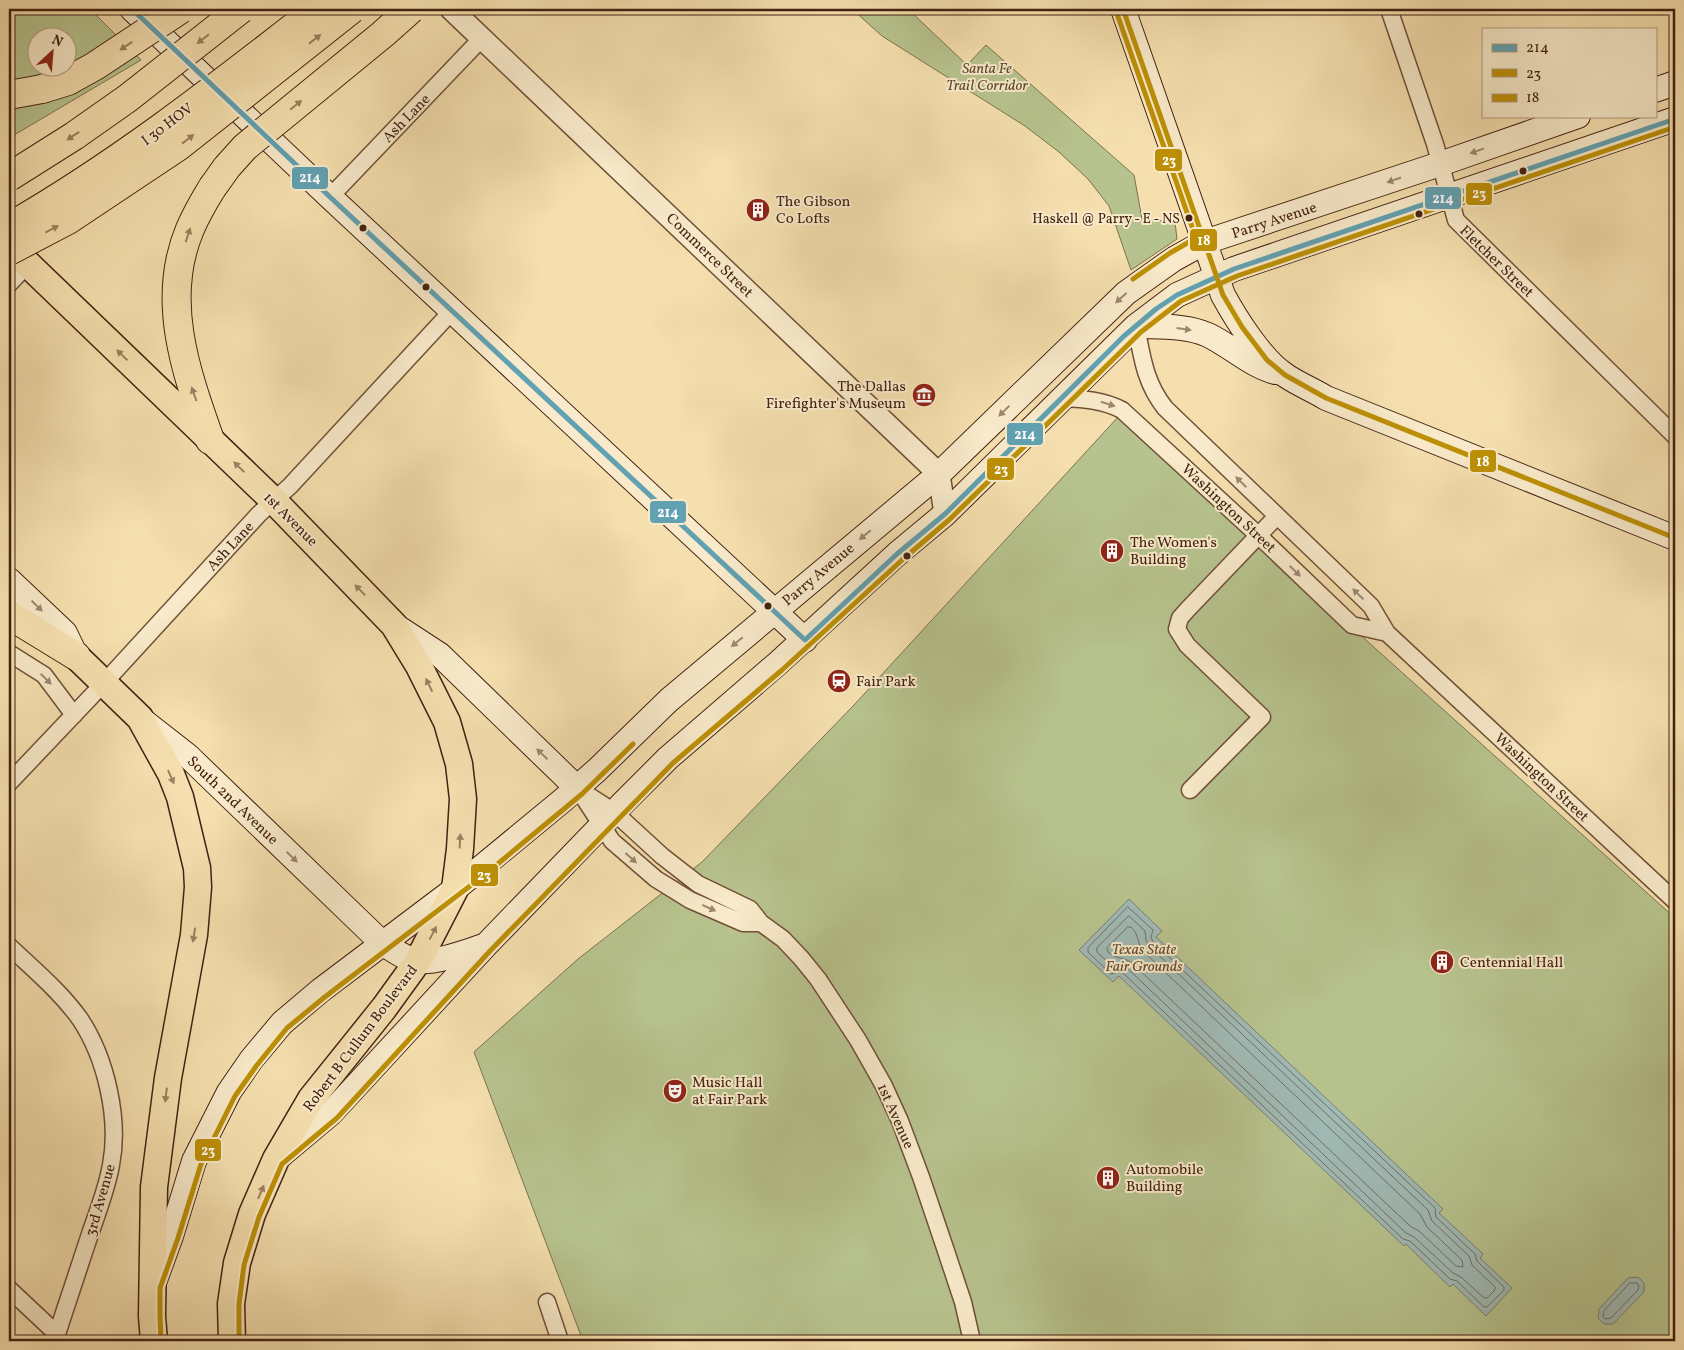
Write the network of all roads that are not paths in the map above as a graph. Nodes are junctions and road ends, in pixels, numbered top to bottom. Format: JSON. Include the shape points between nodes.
{"nodes":[{"id":1,"x":132,"y":9,"type":"edge"},
{"id":2,"x":181,"y":9,"type":"edge"},
{"id":3,"x":241,"y":9,"type":"edge"},
{"id":4,"x":295,"y":9,"type":"edge"},
{"id":5,"x":317,"y":9,"type":"edge"},
{"id":6,"x":352,"y":9,"type":"edge"},
{"id":7,"x":411,"y":9,"type":"edge"},
{"id":8,"x":451,"y":9,"type":"edge"},
{"id":9,"x":1123,"y":9,"type":"edge"},
{"id":10,"x":1389,"y":9,"type":"edge"},
{"id":11,"x":482,"y":38,"type":"junction"},
{"id":12,"x":1675,"y":83,"type":"edge"},
{"id":13,"x":1656,"y":90,"type":"edge"},
{"id":14,"x":9,"y":95,"type":"edge"},
{"id":15,"x":1572,"y":118,"type":"edge"},
{"id":16,"x":1675,"y":119,"type":"edge"},
{"id":17,"x":1440,"y":164,"type":"junction"},
{"id":18,"x":9,"y":176,"type":"edge"},
{"id":19,"x":1448,"y":196,"type":"junction"},
{"id":20,"x":330,"y":198,"type":"junction"},
{"id":21,"x":9,"y":212,"type":"edge"},
{"id":22,"x":9,"y":227,"type":"edge"},
{"id":23,"x":1205,"y":242,"type":"junction"},
{"id":24,"x":9,"y":246,"type":"edge"},
{"id":25,"x":18,"y":258,"type":"edge"},
{"id":26,"x":1216,"y":277,"type":"junction"},
{"id":27,"x":9,"y":284,"type":"edge"},
{"id":28,"x":452,"y":311,"type":"junction"},
{"id":29,"x":1136,"y":326,"type":"junction"},
{"id":30,"x":1283,"y":375,"type":"junction"},
{"id":31,"x":1063,"y":398,"type":"junction"},
{"id":32,"x":1675,"y":436,"type":"edge"},
{"id":33,"x":210,"y":440,"type":"junction"},
{"id":34,"x":938,"y":474,"type":"junction"},
{"id":35,"x":274,"y":500,"type":"junction"},
{"id":36,"x":945,"y":514,"type":"junction"},
{"id":37,"x":1277,"y":516,"type":"junction"},
{"id":38,"x":1258,"y":535,"type":"junction"},
{"id":39,"x":1675,"y":538,"type":"edge"},
{"id":40,"x":9,"y":580,"type":"edge"},
{"id":41,"x":774,"y":611,"type":"junction"},
{"id":42,"x":9,"y":615,"type":"edge"},
{"id":43,"x":394,"y":625,"type":"junction"},
{"id":44,"x":1387,"y":633,"type":"junction"},
{"id":45,"x":804,"y":640,"type":"junction"},
{"id":46,"x":9,"y":653,"type":"edge"},
{"id":47,"x":76,"y":656,"type":"junction"},
{"id":48,"x":103,"y":684,"type":"junction"},
{"id":49,"x":74,"y":715,"type":"junction"},
{"id":50,"x":140,"y":718,"type":"junction"},
{"id":51,"x":9,"y":783,"type":"edge"},
{"id":52,"x":577,"y":788,"type":"junction"},
{"id":53,"x":1190,"y":790,"type":"dead end"},
{"id":54,"x":607,"y":819,"type":"junction"},
{"id":55,"x":454,"y":889,"type":"junction"},
{"id":56,"x":1675,"y":901,"type":"edge"},
{"id":57,"x":761,"y":923,"type":"junction"},
{"id":58,"x":382,"y":943,"type":"junction"},
{"id":59,"x":9,"y":946,"type":"edge"},
{"id":60,"x":485,"y":946,"type":"junction"},
{"id":61,"x":418,"y":961,"type":"junction"},
{"id":62,"x":276,"y":1159,"type":"junction"},
{"id":63,"x":153,"y":1287,"type":"junction"},
{"id":64,"x":9,"y":1290,"type":"edge"},
{"id":65,"x":547,"y":1302,"type":"dead end"},
{"id":66,"x":50,"y":1338,"type":"edge"},
{"id":67,"x":154,"y":1341,"type":"edge"},
{"id":68,"x":232,"y":1341,"type":"edge"},
{"id":69,"x":560,"y":1341,"type":"edge"},
{"id":70,"x":972,"y":1341,"type":"edge"}],
"edges":[{"from":1,"to":20,"type":"main road"},
{"from":2,"to":14,"type":"highway","one_way":true,"bridge":true,"via":[[68,81]]},
{"from":3,"to":18,"type":"highway","one_way":true,"bridge":true,"via":[[128,98]]},
{"from":4,"to":21,"type":"highway","name":"I 30 HOV","via":[[104,153]]},
{"from":5,"to":22,"type":"highway","name":"I 30 HOV","bridge":true,"via":[[140,144]]},
{"from":25,"to":6,"type":"highway","one_way":true,"bridge":true,"via":[[68,220],[179,146]]},
{"from":33,"to":7,"type":"highway","one_way":true,"bridge":true,"via":[[188,377],[179,336],[176,288],[190,230],[212,188],[245,147]]},
{"from":8,"to":11,"type":"street","name":"Commerce Street"},
{"from":9,"to":23,"type":"main road"},
{"from":10,"to":17,"type":"street","name":"Fletcher Street"},
{"from":11,"to":20,"type":"street","name":"Ash Lane"},
{"from":11,"to":34,"type":"street","name":"Commerce Street"},
{"from":12,"to":13,"type":"main road"},
{"from":15,"to":17,"type":"main road","name":"Parry Avenue","one_way":true},
{"from":16,"to":19,"type":"main road"},
{"from":17,"to":19,"type":"street","name":"Fletcher Street"},
{"from":17,"to":23,"type":"main road","name":"Parry Avenue","one_way":true},
{"from":19,"to":26,"type":"main road"},
{"from":19,"to":32,"type":"street","name":"Fletcher Street","via":[[1456,220]]},
{"from":20,"to":28,"type":"main road"},
{"from":23,"to":26,"type":"main road"},
{"from":23,"to":34,"type":"main road","name":"Parry Avenue","one_way":true,"via":[[1174,259],[1126,293]]},
{"from":24,"to":25,"type":"main road","name":"1st Avenue"},
{"from":25,"to":27,"type":"street"},
{"from":33,"to":25,"type":"main road","name":"1st Avenue","one_way":true},
{"from":26,"to":29,"type":"main road","via":[[1177,294]]},
{"from":26,"to":30,"type":"main road","via":[[1235,317]]},
{"from":28,"to":35,"type":"street","name":"Ash Lane"},
{"from":28,"to":41,"type":"main road"},
{"from":29,"to":30,"type":"main road","one_way":true,"via":[[1194,330],[1215,339],[1254,364]]},
{"from":29,"to":31,"type":"main road"},
{"from":37,"to":29,"type":"street","name":"Washington Street","one_way":true,"via":[[1157,398],[1148,382]]},
{"from":30,"to":39,"type":"main road","via":[[1326,398]]},
{"from":31,"to":36,"type":"main road"},
{"from":31,"to":38,"type":"street","name":"Washington Street","one_way":true,"via":[[1088,399],[1122,410]]},
{"from":35,"to":33,"type":"main road","name":"1st Avenue","one_way":true},
{"from":34,"to":36,"type":"street"},
{"from":34,"to":41,"type":"main road","name":"Parry Avenue","one_way":true},
{"from":43,"to":35,"type":"main road","name":"1st Avenue","one_way":true},
{"from":35,"to":48,"type":"street","name":"Ash Lane"},
{"from":36,"to":45,"type":"main road"},
{"from":37,"to":38,"type":"street"},
{"from":44,"to":37,"type":"street","name":"Washington Street","one_way":true,"via":[[1371,606]]},
{"from":38,"to":44,"type":"street","name":"Washington Street","one_way":true,"via":[[1352,625]]},
{"from":38,"to":53,"type":"street","via":[[1178,623],[1177,629],[1187,645],[1262,717]]},
{"from":40,"to":47,"type":"main road","name":"South 2nd Avenue","one_way":true,"via":[[65,633]]},
{"from":41,"to":45,"type":"main road"},
{"from":41,"to":52,"type":"main road","name":"Parry Avenue","one_way":true,"via":[[668,700]]},
{"from":42,"to":47,"type":"highway"},
{"from":52,"to":43,"type":"main road","name":"1st Avenue","one_way":true,"via":[[440,655]]},
{"from":55,"to":43,"type":"main road","name":"Robert B Cullum Boulevard","one_way":true,"via":[[463,799],[459,764],[447,722]]},
{"from":44,"to":56,"type":"street","name":"Washington Street"},
{"from":45,"to":54,"type":"main road","via":[[668,758]]},
{"from":46,"to":49,"type":"street","one_way":true,"via":[[44,675]]},
{"from":47,"to":48,"type":"main road","name":"South 2nd Avenue"},
{"from":48,"to":49,"type":"street","name":"Ash Lane"},
{"from":48,"to":50,"type":"main road","name":"South 2nd Avenue"},
{"from":49,"to":51,"type":"street","name":"Ash Lane"},
{"from":50,"to":58,"type":"main road","name":"South 2nd Avenue","one_way":true,"via":[[188,756]]},
{"from":50,"to":63,"type":"main road","one_way":true,"via":[[180,797],[197,868],[198,887],[194,935],[168,1078],[154,1187]]},
{"from":52,"to":54,"type":"street","name":"1st Avenue"},
{"from":52,"to":55,"type":"main road","name":"Parry Avenue"},
{"from":54,"to":57,"type":"street","name":"1st Avenue","via":[[715,894],[750,909]]},
{"from":54,"to":57,"type":"street","name":"1st Avenue","one_way":true,"via":[[612,841],[666,886],[743,923]]},
{"from":54,"to":60,"type":"main road"},
{"from":55,"to":58,"type":"main road","name":"Parry Avenue"},
{"from":61,"to":55,"type":"main road","name":"Robert B Cullum Boulevard","one_way":true},
{"from":57,"to":70,"type":"street","name":"1st Avenue","via":[[782,939],[818,979],[884,1086],[921,1177],[963,1302]]},
{"from":58,"to":61,"type":"main road","name":"South 2nd Avenue"},
{"from":58,"to":63,"type":"main road","name":"Parry Avenue","via":[[282,1023],[229,1092],[194,1161]]},
{"from":59,"to":66,"type":"street","name":"3rd Avenue","via":[[62,996],[81,1020],[105,1076],[114,1131],[112,1164],[102,1200]]},
{"from":60,"to":61,"type":"main road","name":"South 2nd Avenue","via":[[448,958]]},
{"from":60,"to":62,"type":"main road","via":[[331,1113]]},
{"from":61,"to":62,"type":"main road","name":"Robert B Cullum Boulevard","via":[[311,1099]]},
{"from":68,"to":62,"type":"main road","name":"Robert B Cullum Boulevard","one_way":true,"via":[[231,1304],[237,1263],[252,1214]]},
{"from":63,"to":67,"type":"main road"},
{"from":64,"to":66,"type":"street"},
{"from":65,"to":69,"type":"street"}]}
